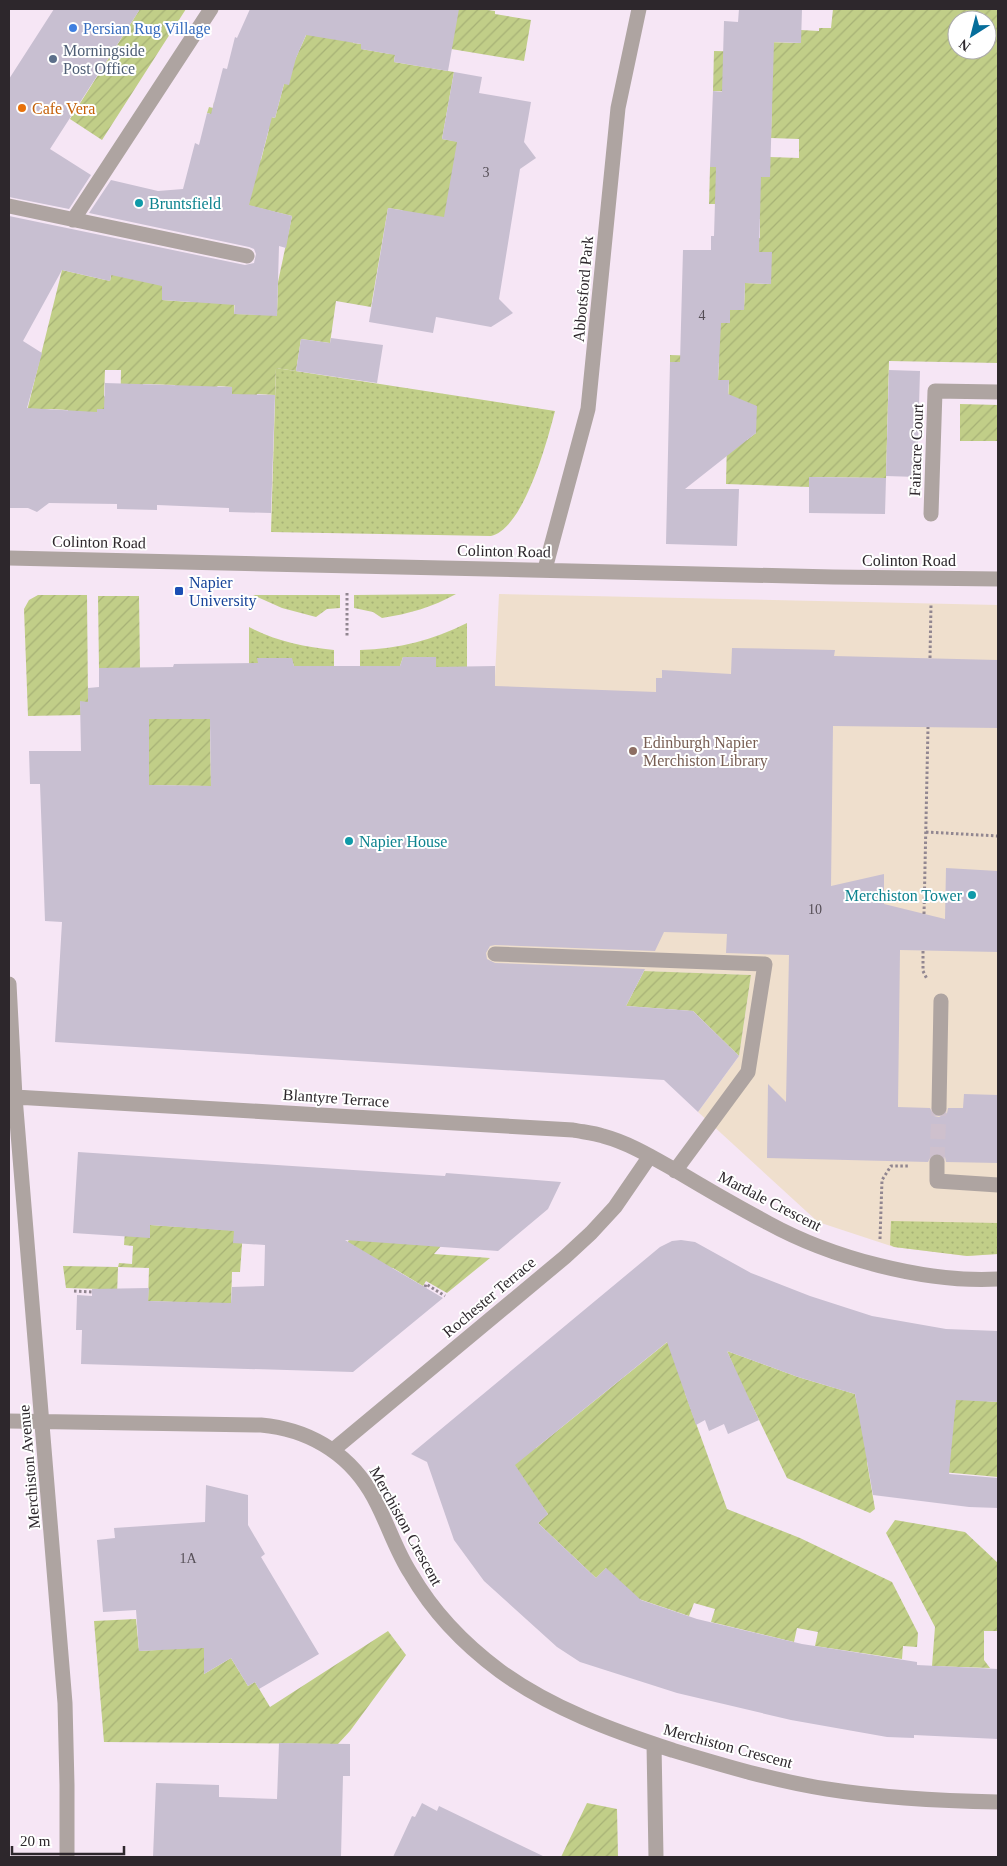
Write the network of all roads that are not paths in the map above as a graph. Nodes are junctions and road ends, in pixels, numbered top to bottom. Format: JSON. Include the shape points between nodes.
{"nodes":[{"id":1,"x":211,"y":9,"type":"edge"},
{"id":2,"x":639,"y":9,"type":"edge"},
{"id":3,"x":9,"y":206,"type":"edge"},
{"id":4,"x":73,"y":220,"type":"junction"},
{"id":5,"x":247,"y":256,"type":"dead end"},
{"id":6,"x":998,"y":392,"type":"edge"},
{"id":7,"x":931,"y":514,"type":"dead end"},
{"id":8,"x":9,"y":558,"type":"edge"},
{"id":9,"x":545,"y":569,"type":"junction"},
{"id":10,"x":998,"y":578,"type":"edge"},
{"id":11,"x":495,"y":954,"type":"dead end"},
{"id":12,"x":9,"y":984,"type":"edge"},
{"id":13,"x":941,"y":1001,"type":"dead end"},
{"id":14,"x":15,"y":1097,"type":"junction"},
{"id":15,"x":939,"y":1108,"type":"tunnel mouth"},
{"id":16,"x":650,"y":1156,"type":"junction"},
{"id":17,"x":937,"y":1164,"type":"tunnel mouth"},
{"id":18,"x":675,"y":1171,"type":"junction"},
{"id":19,"x":998,"y":1185,"type":"edge"},
{"id":20,"x":998,"y":1279,"type":"edge"},
{"id":21,"x":9,"y":1421,"type":"edge"},
{"id":22,"x":43,"y":1422,"type":"junction"},
{"id":23,"x":333,"y":1450,"type":"junction"},
{"id":24,"x":654,"y":1744,"type":"junction"},
{"id":25,"x":998,"y":1802,"type":"edge"},
{"id":26,"x":67,"y":1857,"type":"edge"},
{"id":27,"x":656,"y":1857,"type":"edge"}],
"edges":[{"from":1,"to":4,"type":"street"},
{"from":2,"to":9,"type":"street","name":"Abbotsford Park","via":[[618,108],[588,410]]},
{"from":3,"to":4,"type":"street"},
{"from":4,"to":5,"type":"street"},
{"from":6,"to":7,"type":"street","name":"Fairacre Court","via":[[936,390]]},
{"from":8,"to":9,"type":"street","name":"Colinton Road"},
{"from":9,"to":10,"type":"street","name":"Colinton Road"},
{"from":11,"to":18,"type":"street","via":[[764,964],[748,1072]]},
{"from":12,"to":14,"type":"street","name":"Merchiston Avenue"},
{"from":13,"to":15,"type":"street"},
{"from":14,"to":16,"type":"street","name":"Blantyre Terrace","via":[[573,1130],[602,1135]]},
{"from":14,"to":22,"type":"street","name":"Merchiston Avenue"},
{"from":16,"to":18,"type":"street","name":"Mardale Crescent"},
{"from":16,"to":23,"type":"street","name":"Rochester Terrace","via":[[615,1206],[591,1233]]},
{"from":17,"to":19,"type":"street","via":[[937,1181]]},
{"from":18,"to":20,"type":"street","name":"Mardale Crescent","via":[[815,1245],[880,1266],[932,1275]]},
{"from":21,"to":22,"type":"street","name":"Merchiston Crescent"},
{"from":22,"to":23,"type":"street","name":"Merchiston Crescent","via":[[273,1426],[309,1437]]},
{"from":22,"to":26,"type":"street","name":"Merchiston Avenue","via":[[65,1703]]},
{"from":23,"to":24,"type":"street","name":"Merchiston Crescent","via":[[370,1491],[410,1573],[433,1608],[466,1642],[500,1671],[535,1693],[580,1716]]},
{"from":24,"to":25,"type":"street","name":"Merchiston Crescent","via":[[736,1768],[824,1788],[874,1796]]},
{"from":24,"to":27,"type":"street"}]}
